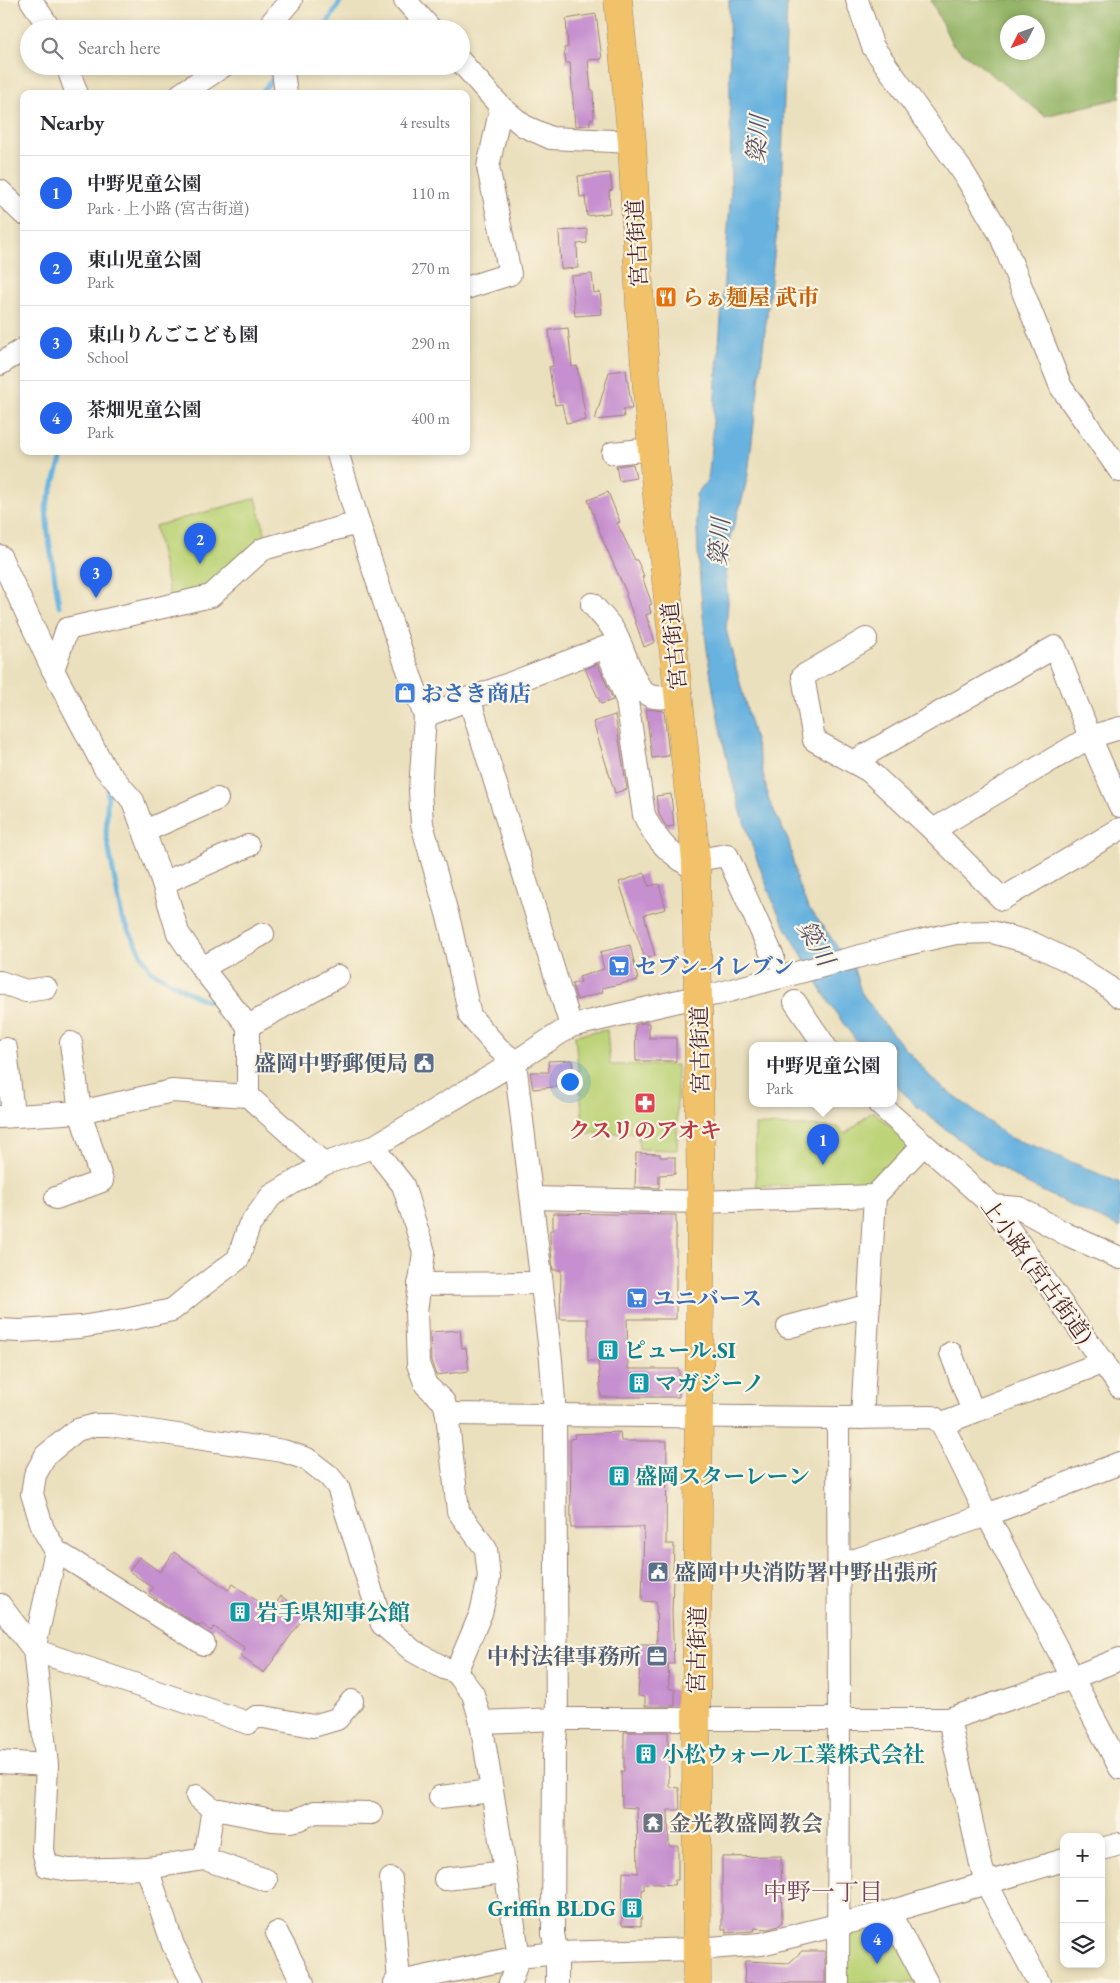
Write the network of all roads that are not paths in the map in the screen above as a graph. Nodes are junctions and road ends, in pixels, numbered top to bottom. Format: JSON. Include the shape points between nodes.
{"nodes":[{"id":1,"x":32,"y":0,"type":"edge"},
{"id":2,"x":291,"y":0,"type":"edge"},
{"id":3,"x":405,"y":0,"type":"edge"},
{"id":4,"x":618,"y":0,"type":"edge"},
{"id":5,"x":856,"y":0,"type":"edge"},
{"id":6,"x":44,"y":20,"type":"edge"},
{"id":7,"x":274,"y":20,"type":"edge"},
{"id":8,"x":423,"y":20,"type":"edge"},
{"id":9,"x":470,"y":72,"type":"edge"},
{"id":10,"x":70,"y":75,"type":"edge"},
{"id":11,"x":210,"y":75,"type":"edge"},
{"id":12,"x":284,"y":75,"type":"edge"},
{"id":13,"x":76,"y":90,"type":"edge"},
{"id":14,"x":187,"y":90,"type":"edge"},
{"id":15,"x":286,"y":90,"type":"edge"},
{"id":16,"x":502,"y":107,"type":"junction"},
{"id":17,"x":632,"y":142,"type":"junction"},
{"id":18,"x":0,"y":191,"type":"edge"},
{"id":19,"x":20,"y":210,"type":"edge"},
{"id":20,"x":470,"y":287,"type":"edge"},
{"id":21,"x":20,"y":352,"type":"edge"},
{"id":22,"x":0,"y":364,"type":"edge"},
{"id":23,"x":652,"y":449,"type":"junction"},
{"id":24,"x":613,"y":453,"type":"dead end"},
{"id":25,"x":338,"y":455,"type":"edge"},
{"id":26,"x":1120,"y":471,"type":"edge"},
{"id":27,"x":358,"y":522,"type":"junction"},
{"id":28,"x":0,"y":556,"type":"edge"},
{"id":29,"x":592,"y":604,"type":"dead end"},
{"id":30,"x":866,"y":639,"type":"dead end"},
{"id":31,"x":53,"y":670,"type":"junction"},
{"id":32,"x":680,"y":696,"type":"junction"},
{"id":33,"x":469,"y":698,"type":"junction"},
{"id":34,"x":425,"y":716,"type":"junction"},
{"id":35,"x":1120,"y":728,"type":"edge"},
{"id":36,"x":1090,"y":737,"type":"junction"},
{"id":37,"x":852,"y":762,"type":"junction"},
{"id":38,"x":217,"y":799,"type":"dead end"},
{"id":39,"x":1120,"y":806,"type":"edge"},
{"id":40,"x":1120,"y":829,"type":"edge"},
{"id":41,"x":933,"y":830,"type":"junction"},
{"id":42,"x":145,"y":831,"type":"junction"},
{"id":43,"x":248,"y":846,"type":"dead end"},
{"id":44,"x":696,"y":865,"type":"junction"},
{"id":45,"x":164,"y":883,"type":"junction"},
{"id":46,"x":263,"y":934,"type":"dead end"},
{"id":47,"x":773,"y":957,"type":"dead end"},
{"id":48,"x":202,"y":968,"type":"junction"},
{"id":49,"x":338,"y":976,"type":"dead end"},
{"id":50,"x":0,"y":982,"type":"edge"},
{"id":51,"x":46,"y":988,"type":"dead end"},
{"id":52,"x":699,"y":997,"type":"junction"},
{"id":53,"x":1120,"y":997,"type":"edge"},
{"id":54,"x":795,"y":1002,"type":"dead end"},
{"id":55,"x":248,"y":1026,"type":"junction"},
{"id":56,"x":571,"y":1026,"type":"junction"},
{"id":57,"x":822,"y":1042,"type":"edge"},
{"id":58,"x":71,"y":1044,"type":"dead end"},
{"id":59,"x":6,"y":1049,"type":"dead end"},
{"id":60,"x":515,"y":1062,"type":"junction"},
{"id":61,"x":248,"y":1096,"type":"junction"},
{"id":62,"x":882,"y":1107,"type":"edge"},
{"id":63,"x":80,"y":1112,"type":"junction"},
{"id":64,"x":6,"y":1116,"type":"edge"},
{"id":65,"x":923,"y":1145,"type":"junction"},
{"id":66,"x":374,"y":1147,"type":"junction"},
{"id":67,"x":324,"y":1164,"type":"junction"},
{"id":68,"x":875,"y":1196,"type":"junction"},
{"id":69,"x":56,"y":1198,"type":"dead end"},
{"id":70,"x":532,"y":1198,"type":"junction"},
{"id":71,"x":701,"y":1202,"type":"junction"},
{"id":72,"x":994,"y":1206,"type":"junction"},
{"id":73,"x":1120,"y":1258,"type":"edge"},
{"id":74,"x":541,"y":1283,"type":"junction"},
{"id":75,"x":419,"y":1284,"type":"junction"},
{"id":76,"x":868,"y":1305,"type":"junction"},
{"id":77,"x":788,"y":1327,"type":"dead end"},
{"id":78,"x":0,"y":1330,"type":"edge"},
{"id":79,"x":951,"y":1353,"type":"dead end"},
{"id":80,"x":1104,"y":1362,"type":"junction"},
{"id":81,"x":1119,"y":1384,"type":"edge"},
{"id":82,"x":973,"y":1412,"type":"junction"},
{"id":83,"x":447,"y":1414,"type":"junction"},
{"id":84,"x":554,"y":1414,"type":"junction"},
{"id":85,"x":700,"y":1417,"type":"junction"},
{"id":86,"x":838,"y":1418,"type":"junction"},
{"id":87,"x":862,"y":1418,"type":"junction"},
{"id":88,"x":942,"y":1424,"type":"junction"},
{"id":89,"x":1120,"y":1463,"type":"edge"},
{"id":90,"x":987,"y":1514,"type":"junction"},
{"id":91,"x":56,"y":1551,"type":"junction"},
{"id":92,"x":838,"y":1566,"type":"junction"},
{"id":93,"x":0,"y":1605,"type":"edge"},
{"id":94,"x":204,"y":1644,"type":"dead end"},
{"id":95,"x":34,"y":1650,"type":"junction"},
{"id":96,"x":1120,"y":1659,"type":"edge"},
{"id":97,"x":456,"y":1672,"type":"junction"},
{"id":98,"x":1072,"y":1678,"type":"junction"},
{"id":99,"x":352,"y":1701,"type":"dead end"},
{"id":100,"x":839,"y":1718,"type":"junction"},
{"id":101,"x":949,"y":1718,"type":"junction"},
{"id":102,"x":556,"y":1719,"type":"junction"},
{"id":103,"x":696,"y":1720,"type":"junction"},
{"id":104,"x":481,"y":1722,"type":"junction"},
{"id":105,"x":0,"y":1762,"type":"edge"},
{"id":106,"x":46,"y":1765,"type":"junction"},
{"id":107,"x":1120,"y":1768,"type":"edge"},
{"id":108,"x":492,"y":1791,"type":"junction"},
{"id":109,"x":197,"y":1796,"type":"dead end"},
{"id":110,"x":440,"y":1797,"type":"dead end"},
{"id":111,"x":216,"y":1812,"type":"junction"},
{"id":112,"x":371,"y":1813,"type":"dead end"},
{"id":113,"x":1120,"y":1844,"type":"edge"},
{"id":114,"x":1105,"y":1848,"type":"edge"},
{"id":115,"x":204,"y":1859,"type":"junction"},
{"id":116,"x":1060,"y":1861,"type":"edge"},
{"id":117,"x":147,"y":1868,"type":"junction"},
{"id":118,"x":505,"y":1872,"type":"junction"},
{"id":119,"x":391,"y":1879,"type":"dead end"},
{"id":120,"x":445,"y":1879,"type":"dead end"},
{"id":121,"x":266,"y":1880,"type":"dead end"},
{"id":122,"x":987,"y":1882,"type":"junction"},
{"id":123,"x":889,"y":1912,"type":"junction"},
{"id":124,"x":837,"y":1924,"type":"junction"},
{"id":125,"x":277,"y":1933,"type":"dead end"},
{"id":126,"x":698,"y":1949,"type":"junction"},
{"id":127,"x":558,"y":1953,"type":"junction"},
{"id":128,"x":519,"y":1957,"type":"junction"},
{"id":129,"x":193,"y":1983,"type":"edge"},
{"id":130,"x":303,"y":1983,"type":"edge"},
{"id":131,"x":397,"y":1983,"type":"edge"},
{"id":132,"x":510,"y":1983,"type":"edge"},
{"id":133,"x":557,"y":1983,"type":"edge"},
{"id":134,"x":697,"y":1983,"type":"edge"},
{"id":135,"x":838,"y":1983,"type":"edge"},
{"id":136,"x":927,"y":1983,"type":"edge"},
{"id":137,"x":1039,"y":1983,"type":"edge"}],
"edges":[{"from":1,"to":6,"type":"street"},
{"from":2,"to":7,"type":"street"},
{"from":3,"to":8,"type":"street"},
{"from":4,"to":17,"type":"highway","name":"宮古街道"},
{"from":5,"to":26,"type":"street","via":[[873,47],[963,172],[1000,234],[1061,386]]},
{"from":9,"to":16,"type":"street"},
{"from":10,"to":13,"type":"street"},
{"from":11,"to":14,"type":"street"},
{"from":12,"to":15,"type":"street"},
{"from":16,"to":17,"type":"street","via":[[524,126],[551,138]]},
{"from":16,"to":20,"type":"street","via":[[488,167],[510,274]]},
{"from":17,"to":23,"type":"highway","name":"宮古街道","via":[[640,305]]},
{"from":18,"to":19,"type":"street"},
{"from":21,"to":22,"type":"street"},
{"from":23,"to":24,"type":"street"},
{"from":23,"to":32,"type":"highway","name":"宮古街道"},
{"from":25,"to":27,"type":"street"},
{"from":27,"to":31,"type":"street","via":[[263,548],[211,596],[67,629]]},
{"from":27,"to":34,"type":"street"},
{"from":28,"to":31,"type":"street"},
{"from":29,"to":32,"type":"street","via":[[614,631],[638,686],[655,697]]},
{"from":30,"to":37,"type":"street","via":[[804,676],[814,740]]},
{"from":31,"to":42,"type":"street","via":[[104,767],[133,801]]},
{"from":32,"to":44,"type":"highway","name":"宮古街道"},
{"from":33,"to":34,"type":"street"},
{"from":33,"to":44,"type":"street","via":[[606,646],[627,701],[644,815],[650,830],[669,852]]},
{"from":33,"to":56,"type":"street"},
{"from":34,"to":60,"type":"street","via":[[420,790],[422,824],[470,1016]]},
{"from":35,"to":36,"type":"street"},
{"from":36,"to":37,"type":"street","via":[[1055,647]]},
{"from":36,"to":39,"type":"street"},
{"from":36,"to":41,"type":"street"},
{"from":37,"to":41,"type":"street","via":[[869,771]]},
{"from":38,"to":42,"type":"street"},
{"from":40,"to":41,"type":"street","via":[[1002,899]]},
{"from":42,"to":45,"type":"street"},
{"from":43,"to":45,"type":"street"},
{"from":44,"to":47,"type":"street","via":[[727,855]]},
{"from":44,"to":52,"type":"highway","name":"宮古街道"},
{"from":45,"to":48,"type":"street","via":[[178,933]]},
{"from":46,"to":48,"type":"street"},
{"from":48,"to":55,"type":"street"},
{"from":49,"to":55,"type":"street"},
{"from":50,"to":51,"type":"street","via":[[26,991]]},
{"from":52,"to":53,"type":"street","via":[[898,946],[956,934],[992,932],[1032,943],[1069,960]]},
{"from":52,"to":56,"type":"street"},
{"from":52,"to":71,"type":"highway","name":"宮古街道"},
{"from":54,"to":57,"type":"street"},
{"from":55,"to":61,"type":"street"},
{"from":56,"to":60,"type":"street"},
{"from":58,"to":63,"type":"street"},
{"from":59,"to":64,"type":"street"},
{"from":60,"to":66,"type":"street"},
{"from":60,"to":70,"type":"street"},
{"from":61,"to":63,"type":"street","via":[[172,1091]]},
{"from":61,"to":67,"type":"street"},
{"from":62,"to":65,"type":"street","name":"上小路 (宮古街道)"},
{"from":63,"to":64,"type":"street"},
{"from":63,"to":69,"type":"street","via":[[102,1181]]},
{"from":65,"to":68,"type":"street"},
{"from":65,"to":72,"type":"street","name":"上小路 (宮古街道)"},
{"from":66,"to":67,"type":"street"},
{"from":66,"to":75,"type":"street","via":[[403,1185],[424,1252]]},
{"from":67,"to":78,"type":"street","via":[[271,1196],[249,1226],[238,1259],[172,1310],[80,1327],[20,1332]]},
{"from":68,"to":71,"type":"street"},
{"from":68,"to":76,"type":"street"},
{"from":70,"to":71,"type":"street"},
{"from":70,"to":74,"type":"street"},
{"from":71,"to":85,"type":"highway","name":"宮古街道"},
{"from":72,"to":73,"type":"street","via":[[1019,1208]]},
{"from":72,"to":80,"type":"street","name":"上小路 (宮古街道)"},
{"from":74,"to":75,"type":"street"},
{"from":74,"to":84,"type":"street"},
{"from":75,"to":83,"type":"street","via":[[416,1312],[418,1364],[426,1385],[444,1402]]},
{"from":76,"to":77,"type":"street"},
{"from":76,"to":87,"type":"street"},
{"from":79,"to":82,"type":"street"},
{"from":80,"to":81,"type":"street","name":"上小路 (宮古街道)"},
{"from":80,"to":82,"type":"street"},
{"from":82,"to":88,"type":"street"},
{"from":83,"to":84,"type":"street"},
{"from":83,"to":97,"type":"street","via":[[458,1511],[486,1549],[488,1578],[481,1613]]},
{"from":84,"to":85,"type":"street"},
{"from":84,"to":102,"type":"street"},
{"from":85,"to":86,"type":"street"},
{"from":85,"to":103,"type":"highway","name":"宮古街道"},
{"from":86,"to":87,"type":"street"},
{"from":86,"to":92,"type":"street"},
{"from":87,"to":88,"type":"street","via":[[932,1418]]},
{"from":88,"to":90,"type":"street"},
{"from":89,"to":90,"type":"street"},
{"from":90,"to":92,"type":"street"},
{"from":90,"to":98,"type":"street"},
{"from":91,"to":94,"type":"street"},
{"from":91,"to":95,"type":"street"},
{"from":91,"to":97,"type":"street","via":[[43,1530],[32,1494],[35,1475],[46,1455],[77,1430],[111,1425],[283,1451],[307,1459],[338,1487],[382,1624],[413,1651]]},
{"from":92,"to":100,"type":"street"},
{"from":93,"to":95,"type":"street"},
{"from":95,"to":99,"type":"street","via":[[248,1723],[264,1716],[313,1726],[337,1719]]},
{"from":95,"to":106,"type":"street"},
{"from":96,"to":98,"type":"street"},
{"from":97,"to":104,"type":"street","via":[[473,1694]]},
{"from":98,"to":101,"type":"street"},
{"from":98,"to":107,"type":"street"},
{"from":100,"to":101,"type":"street"},
{"from":100,"to":103,"type":"street"},
{"from":100,"to":124,"type":"street"},
{"from":101,"to":122,"type":"street"},
{"from":102,"to":103,"type":"street"},
{"from":102,"to":104,"type":"street"},
{"from":102,"to":127,"type":"street","via":[[553,1934]]},
{"from":103,"to":126,"type":"highway","name":"宮古街道"},
{"from":104,"to":108,"type":"street"},
{"from":105,"to":106,"type":"street"},
{"from":106,"to":117,"type":"street","via":[[43,1850],[47,1866],[70,1870]]},
{"from":108,"to":110,"type":"street"},
{"from":108,"to":118,"type":"street"},
{"from":109,"to":111,"type":"street"},
{"from":111,"to":112,"type":"street","via":[[290,1821],[315,1812]]},
{"from":111,"to":115,"type":"street","via":[[212,1814]]},
{"from":113,"to":114,"type":"street"},
{"from":115,"to":117,"type":"street"},
{"from":115,"to":121,"type":"street"},
{"from":116,"to":122,"type":"street"},
{"from":117,"to":129,"type":"street","via":[[173,1945]]},
{"from":118,"to":120,"type":"street"},
{"from":118,"to":128,"type":"street"},
{"from":119,"to":131,"type":"street"},
{"from":122,"to":123,"type":"street"},
{"from":122,"to":137,"type":"street"},
{"from":123,"to":124,"type":"street"},
{"from":123,"to":136,"type":"street"},
{"from":124,"to":126,"type":"street","via":[[761,1944]]},
{"from":124,"to":135,"type":"street"},
{"from":125,"to":130,"type":"street"},
{"from":126,"to":127,"type":"street"},
{"from":126,"to":134,"type":"highway","name":"宮古街道"},
{"from":127,"to":128,"type":"street"},
{"from":127,"to":133,"type":"street"},
{"from":128,"to":131,"type":"street"},
{"from":128,"to":132,"type":"street"}]}
